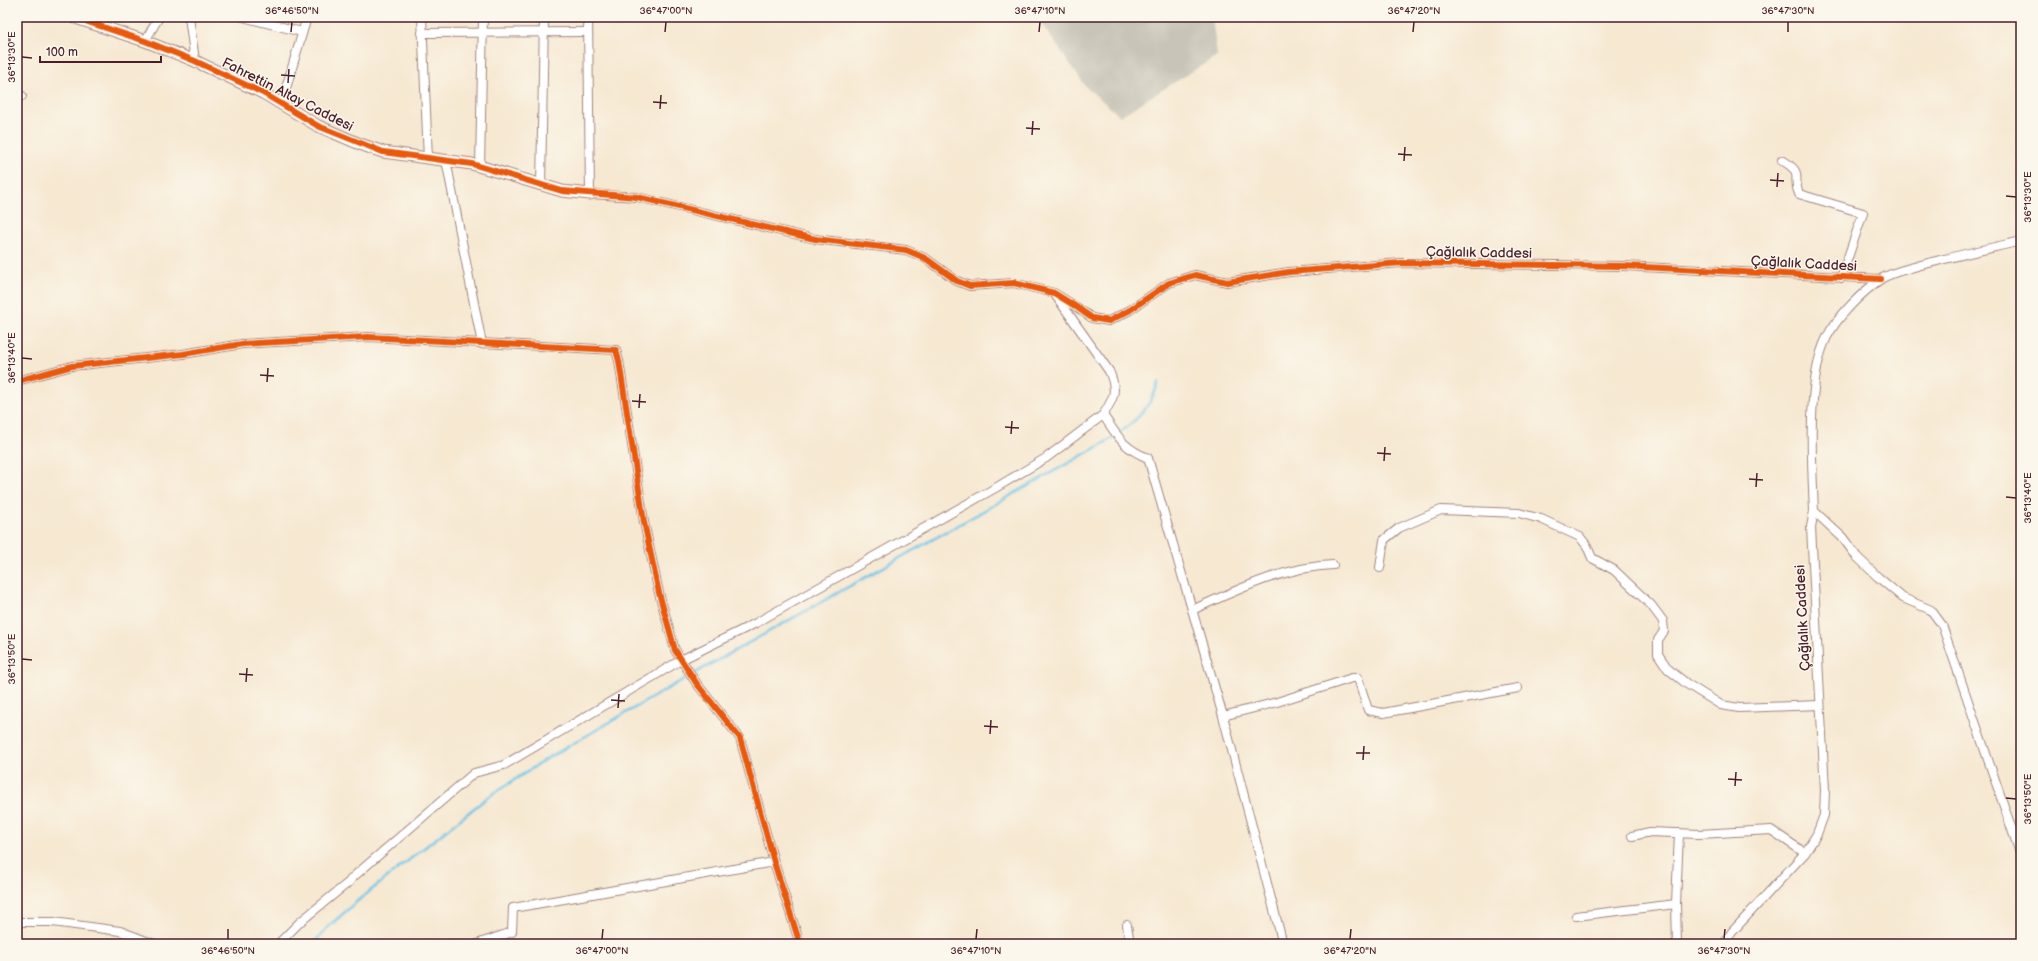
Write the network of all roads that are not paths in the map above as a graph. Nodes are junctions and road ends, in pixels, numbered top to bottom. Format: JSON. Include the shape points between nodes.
{"nodes":[{"id":1,"x":73,"y":17,"type":"edge"},
{"id":2,"x":159,"y":17,"type":"edge"},
{"id":3,"x":189,"y":17,"type":"edge"},
{"id":4,"x":243,"y":17,"type":"edge"},
{"id":5,"x":307,"y":17,"type":"edge"},
{"id":6,"x":422,"y":17,"type":"edge"},
{"id":7,"x":483,"y":17,"type":"edge"},
{"id":8,"x":544,"y":17,"type":"edge"},
{"id":9,"x":588,"y":17,"type":"edge"},
{"id":10,"x":302,"y":32,"type":"junction"},
{"id":11,"x":544,"y":32,"type":"junction"},
{"id":12,"x":588,"y":32,"type":"junction"},
{"id":13,"x":422,"y":33,"type":"junction"},
{"id":14,"x":483,"y":33,"type":"junction"},
{"id":15,"x":145,"y":41,"type":"junction"},
{"id":16,"x":195,"y":61,"type":"junction"},
{"id":17,"x":281,"y":105,"type":"junction"},
{"id":18,"x":428,"y":159,"type":"junction"},
{"id":19,"x":446,"y":160,"type":"junction"},
{"id":20,"x":1782,"y":160,"type":"dead end"},
{"id":21,"x":480,"y":167,"type":"junction"},
{"id":22,"x":541,"y":185,"type":"junction"},
{"id":23,"x":590,"y":194,"type":"junction"},
{"id":24,"x":2021,"y":241,"type":"edge"},
{"id":25,"x":1842,"y":278,"type":"junction"},
{"id":26,"x":1881,"y":279,"type":"junction"},
{"id":27,"x":1054,"y":293,"type":"junction"},
{"id":28,"x":482,"y":344,"type":"junction"},
{"id":29,"x":17,"y":382,"type":"edge"},
{"id":30,"x":1103,"y":415,"type":"junction"},
{"id":31,"x":1814,"y":511,"type":"junction"},
{"id":32,"x":1333,"y":565,"type":"dead end"},
{"id":33,"x":1380,"y":568,"type":"dead end"},
{"id":34,"x":1192,"y":610,"type":"junction"},
{"id":35,"x":683,"y":663,"type":"junction"},
{"id":36,"x":1518,"y":688,"type":"dead end"},
{"id":37,"x":1820,"y":705,"type":"junction"},
{"id":38,"x":1223,"y":716,"type":"junction"},
{"id":39,"x":1679,"y":833,"type":"junction"},
{"id":40,"x":1632,"y":836,"type":"dead end"},
{"id":41,"x":1805,"y":853,"type":"junction"},
{"id":42,"x":2021,"y":856,"type":"edge"},
{"id":43,"x":774,"y":862,"type":"junction"},
{"id":44,"x":1676,"y":904,"type":"junction"},
{"id":45,"x":1576,"y":916,"type":"dead end"},
{"id":46,"x":17,"y":922,"type":"edge"},
{"id":47,"x":1127,"y":925,"type":"dead end"},
{"id":48,"x":154,"y":944,"type":"edge"},
{"id":49,"x":278,"y":944,"type":"edge"},
{"id":50,"x":477,"y":944,"type":"edge"},
{"id":51,"x":800,"y":944,"type":"edge"},
{"id":52,"x":1130,"y":944,"type":"edge"},
{"id":53,"x":1283,"y":944,"type":"edge"},
{"id":54,"x":1677,"y":944,"type":"edge"},
{"id":55,"x":1724,"y":944,"type":"edge"}],
"edges":[{"from":1,"to":15,"type":"street","name":"Fahrettin Altay Caddesi"},
{"from":2,"to":15,"type":"street"},
{"from":3,"to":16,"type":"street"},
{"from":4,"to":10,"type":"street"},
{"from":5,"to":10,"type":"street"},
{"from":6,"to":13,"type":"street"},
{"from":7,"to":14,"type":"street"},
{"from":8,"to":11,"type":"street"},
{"from":9,"to":12,"type":"street"},
{"from":10,"to":17,"type":"street"},
{"from":11,"to":12,"type":"street"},
{"from":11,"to":14,"type":"street"},
{"from":11,"to":22,"type":"street"},
{"from":12,"to":23,"type":"street"},
{"from":13,"to":14,"type":"street"},
{"from":13,"to":18,"type":"street"},
{"from":14,"to":21,"type":"street"},
{"from":15,"to":16,"type":"street","name":"Fahrettin Altay Caddesi"},
{"from":16,"to":17,"type":"street","name":"Fahrettin Altay Caddesi","via":[[263,93]]},
{"from":17,"to":18,"type":"street","name":"Fahrettin Altay Caddesi","via":[[318,126],[360,144],[383,152]]},
{"from":18,"to":19,"type":"street","name":"Fahrettin Altay Caddesi"},
{"from":19,"to":21,"type":"street","name":"Fahrettin Altay Caddesi"},
{"from":19,"to":28,"type":"street"},
{"from":20,"to":25,"type":"street","via":[[1794,168],[1798,175],[1799,194],[1863,213]]},
{"from":21,"to":22,"type":"street","name":"Fahrettin Altay Caddesi"},
{"from":22,"to":23,"type":"street","name":"Fahrettin Altay Caddesi","via":[[562,191]]},
{"from":23,"to":27,"type":"street","via":[[638,197],[814,239],[906,250],[925,258],[957,281],[970,286],[1014,284]]},
{"from":24,"to":26,"type":"street","name":"Çağlalık Caddesi","via":[[1902,270]]},
{"from":25,"to":26,"type":"street","name":"Çağlalık Caddesi"},
{"from":25,"to":27,"type":"street","name":"Çağlalık Caddesi","via":[[1623,266],[1401,263],[1290,272],[1227,282],[1195,275],[1169,283],[1109,321],[1092,318]]},
{"from":26,"to":31,"type":"street","name":"Çağlalık Caddesi","via":[[1845,311],[1827,336],[1818,362],[1814,390]]},
{"from":27,"to":30,"type":"street","via":[[1114,381],[1114,398]]},
{"from":28,"to":29,"type":"street","via":[[368,337],[242,344],[183,354],[72,366]]},
{"from":28,"to":35,"type":"street","via":[[616,350],[644,522],[674,650]]},
{"from":30,"to":34,"type":"street","via":[[1124,445],[1132,452],[1148,458]]},
{"from":30,"to":35,"type":"street","via":[[1046,458],[997,487]]},
{"from":31,"to":37,"type":"street","name":"Çağlalık Caddesi","via":[[1811,527],[1812,574]]},
{"from":31,"to":42,"type":"street","via":[[1843,538],[1878,578],[1903,598],[1931,610],[1942,625]]},
{"from":32,"to":34,"type":"street","via":[[1311,566],[1252,583]]},
{"from":33,"to":37,"type":"street","via":[[1384,540],[1399,528],[1441,510],[1519,513],[1540,519],[1580,537],[1592,558],[1614,570],[1651,605],[1663,621],[1664,631],[1658,640],[1658,654],[1668,669],[1687,684],[1721,705],[1739,708]]},
{"from":34,"to":38,"type":"street"},
{"from":35,"to":43,"type":"street","via":[[740,738]]},
{"from":35,"to":49,"type":"street","via":[[504,765],[474,773],[300,922]]},
{"from":36,"to":38,"type":"street","via":[[1383,713],[1368,710],[1358,678],[1352,678]]},
{"from":37,"to":41,"type":"street","name":"Çağlalık Caddesi","via":[[1824,815],[1818,834]]},
{"from":38,"to":53,"type":"street"},
{"from":39,"to":40,"type":"street","via":[[1650,832]]},
{"from":39,"to":41,"type":"street","via":[[1771,830]]},
{"from":39,"to":44,"type":"street"},
{"from":41,"to":55,"type":"street","name":"Çağlalık Caddesi","via":[[1732,932]]},
{"from":43,"to":50,"type":"street","via":[[513,908],[512,932]]},
{"from":43,"to":51,"type":"street"},
{"from":44,"to":45,"type":"street"},
{"from":44,"to":54,"type":"street"},
{"from":46,"to":48,"type":"street","via":[[53,922],[120,932]]},
{"from":47,"to":52,"type":"street"}]}
